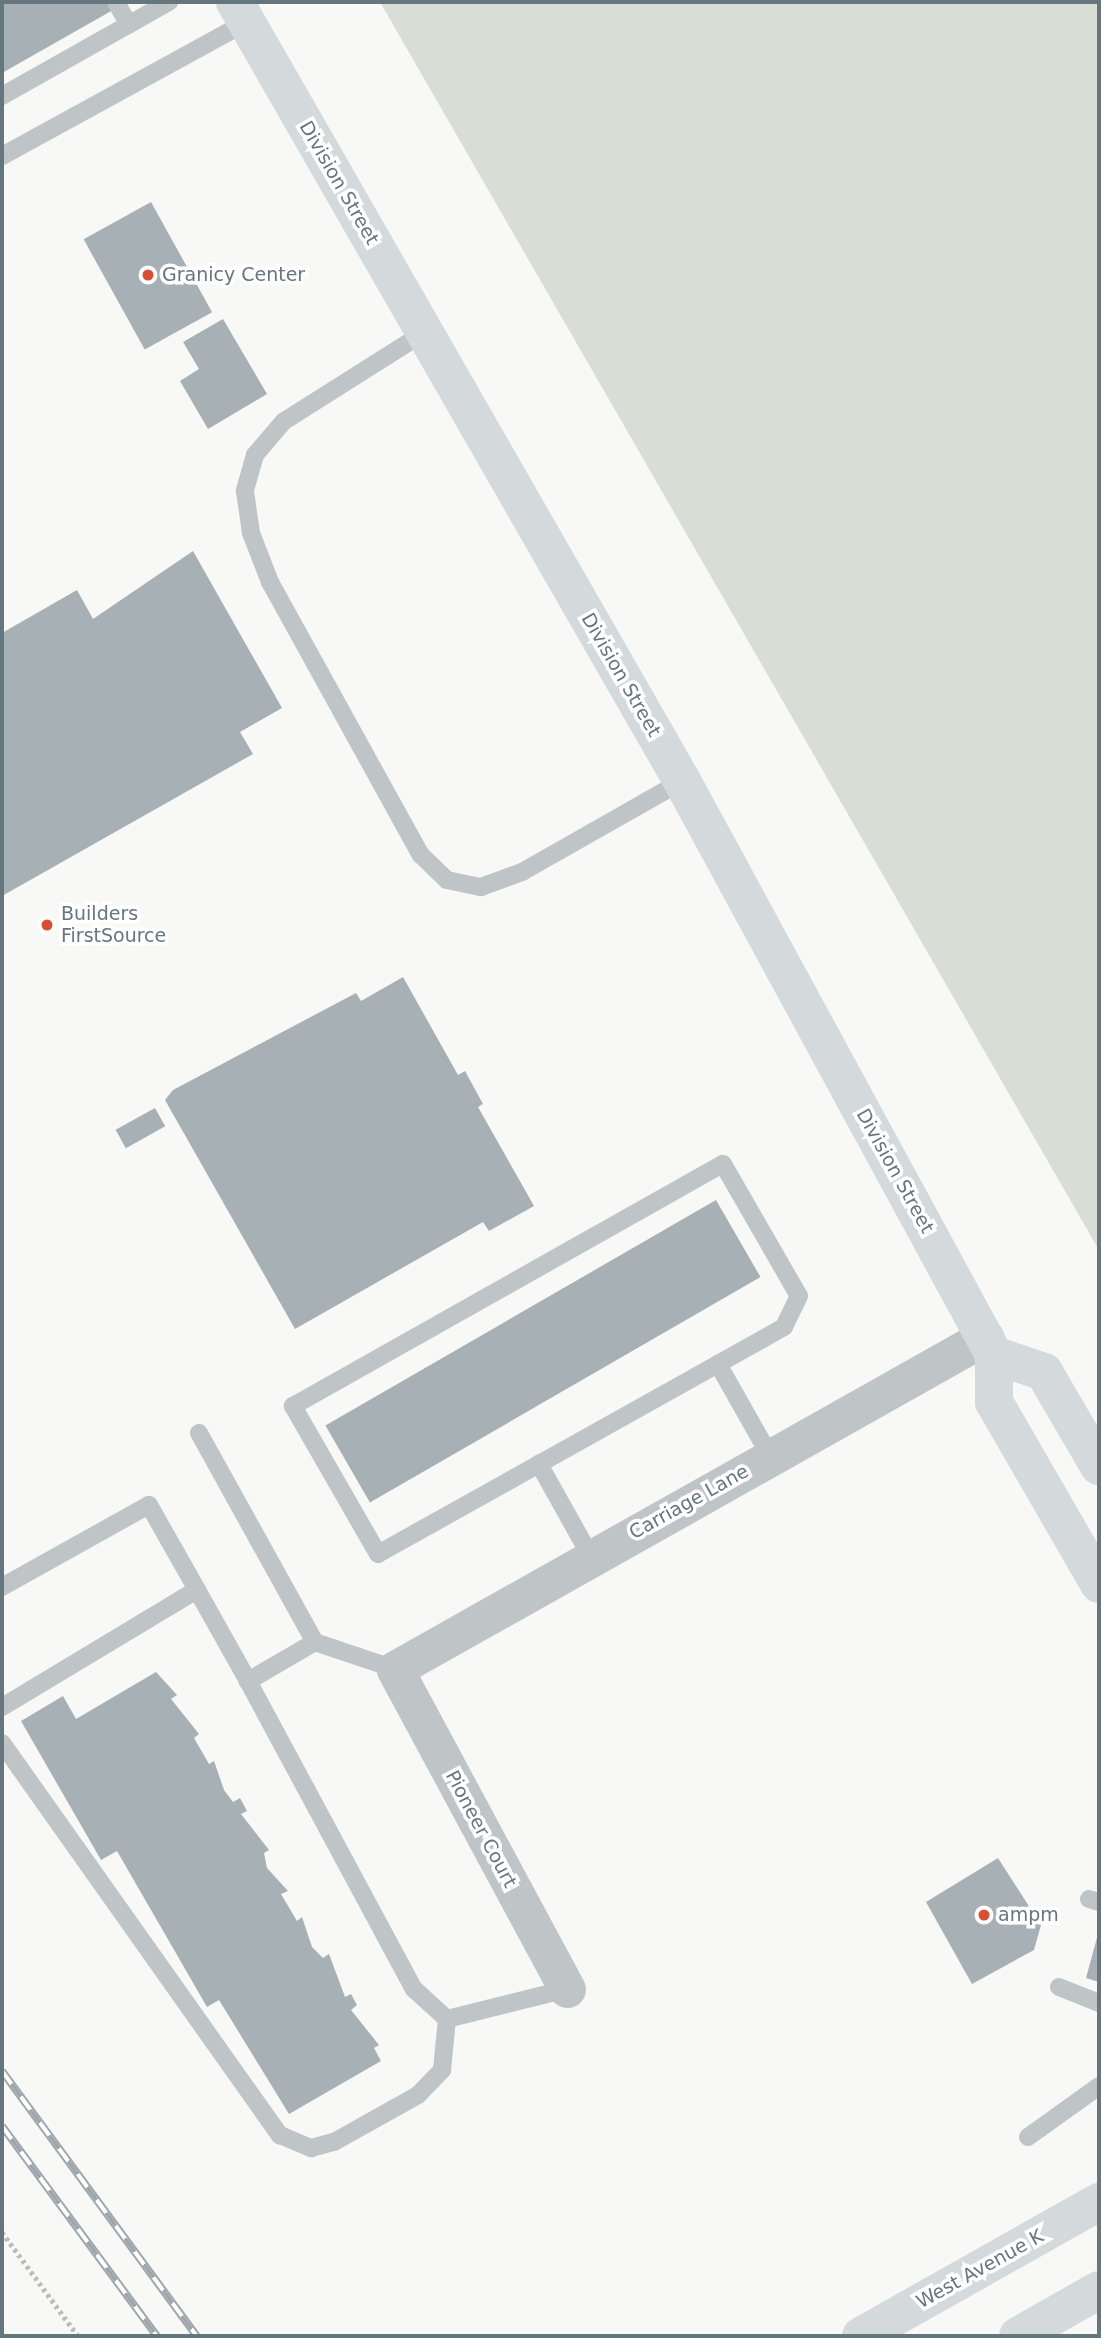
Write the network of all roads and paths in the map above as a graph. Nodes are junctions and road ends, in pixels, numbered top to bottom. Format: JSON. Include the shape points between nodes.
{"nodes":[{"id":1,"x":116,"y":2,"type":"edge"},
{"id":2,"x":169,"y":2,"type":"edge"},
{"id":3,"x":241,"y":12,"type":"edge"},
{"id":4,"x":129,"y":24,"type":"junction"},
{"id":5,"x":2,"y":96,"type":"edge"},
{"id":6,"x":2,"y":156,"type":"edge"},
{"id":7,"x":425,"y":332,"type":"junction"},
{"id":8,"x":682,"y":781,"type":"junction"},
{"id":9,"x":990,"y":1346,"type":"junction"},
{"id":10,"x":718,"y":1364,"type":"junction"},
{"id":11,"x":199,"y":1433,"type":"dead end"},
{"id":12,"x":770,"y":1456,"type":"junction"},
{"id":13,"x":539,"y":1464,"type":"junction"},
{"id":14,"x":1099,"y":1466,"type":"edge"},
{"id":15,"x":591,"y":1557,"type":"junction"},
{"id":16,"x":1099,"y":1584,"type":"edge"},
{"id":17,"x":2,"y":1587,"type":"edge"},
{"id":18,"x":197,"y":1590,"type":"junction"},
{"id":19,"x":315,"y":1642,"type":"junction"},
{"id":20,"x":395,"y":1669,"type":"junction"},
{"id":21,"x":248,"y":1681,"type":"junction"},
{"id":22,"x":2,"y":1707,"type":"edge"},
{"id":23,"x":2,"y":1743,"type":"edge"},
{"id":24,"x":1059,"y":1987,"type":"dead end"},
{"id":25,"x":567,"y":1989,"type":"joint"},
{"id":26,"x":1099,"y":2003,"type":"edge"},
{"id":27,"x":447,"y":2019,"type":"junction"},
{"id":28,"x":1099,"y":2086,"type":"edge"},
{"id":29,"x":1028,"y":2137,"type":"dead end"},
{"id":30,"x":1099,"y":2202,"type":"edge"},
{"id":31,"x":2,"y":2232,"type":"edge"},
{"id":32,"x":1099,"y":2291,"type":"edge"},
{"id":33,"x":78,"y":2336,"type":"edge"},
{"id":34,"x":861,"y":2336,"type":"edge"},
{"id":35,"x":1018,"y":2336,"type":"edge"}],
"edges":[{"from":1,"to":4,"type":"lane"},
{"from":2,"to":4,"type":"lane"},
{"from":3,"to":6,"type":"lane"},
{"from":3,"to":7,"type":"main road","name":"Division Street"},
{"from":4,"to":5,"type":"lane"},
{"from":7,"to":8,"type":"main road","name":"Division Street"},
{"from":7,"to":8,"type":"lane","via":[[284,421],[255,455],[245,491],[251,533],[270,582],[421,855],[447,880],[481,887],[522,872]]},
{"from":8,"to":9,"type":"main road","name":"Division Street"},
{"from":9,"to":12,"type":"street","name":"Carriage Lane"},
{"from":9,"to":14,"type":"main road","via":[[1044,1372]]},
{"from":9,"to":16,"type":"main road","name":"Division Street","via":[[994,1402]]},
{"from":10,"to":12,"type":"lane"},
{"from":10,"to":13,"type":"lane"},
{"from":10,"to":13,"type":"lane","via":[[784,1327],[799,1296],[723,1164],[293,1406],[378,1554]]},
{"from":11,"to":19,"type":"lane"},
{"from":12,"to":15,"type":"street","name":"Carriage Lane"},
{"from":13,"to":15,"type":"lane"},
{"from":15,"to":20,"type":"street","name":"Carriage Lane"},
{"from":17,"to":18,"type":"lane","via":[[149,1504]]},
{"from":18,"to":21,"type":"lane"},
{"from":18,"to":22,"type":"lane"},
{"from":19,"to":20,"type":"lane"},
{"from":19,"to":21,"type":"lane"},
{"from":20,"to":25,"type":"street","name":"Pioneer Court"},
{"from":21,"to":27,"type":"lane","via":[[414,1989]]},
{"from":23,"to":27,"type":"lane","via":[[280,2135],[311,2148],[334,2142],[418,2095],[442,2070]]},
{"from":24,"to":26,"type":"lane"},
{"from":25,"to":27,"type":"lane"},
{"from":28,"to":29,"type":"lane"},
{"from":30,"to":34,"type":"main road","name":"West Avenue K"},
{"from":31,"to":33,"type":"path"},
{"from":32,"to":35,"type":"main road"}]}
